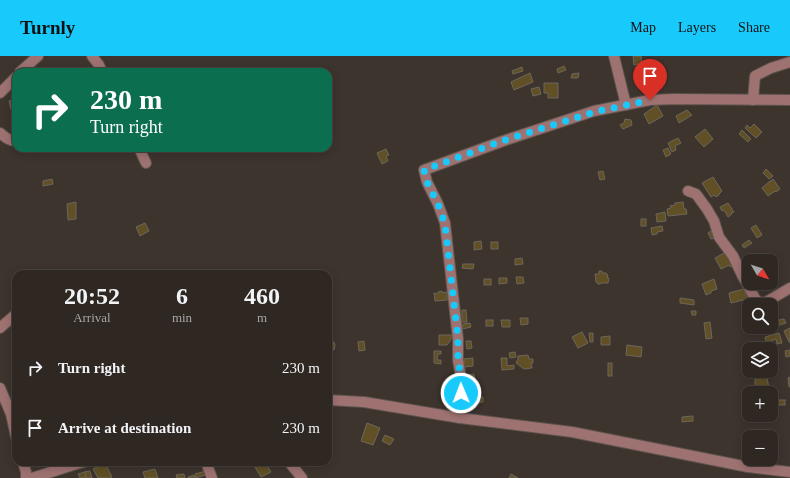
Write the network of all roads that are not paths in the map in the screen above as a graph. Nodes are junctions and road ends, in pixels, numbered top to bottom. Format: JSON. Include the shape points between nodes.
{"nodes":[{"id":1,"x":38,"y":56,"type":"edge"},
{"id":2,"x":92,"y":56,"type":"edge"},
{"id":3,"x":614,"y":56,"type":"edge"},
{"id":4,"x":790,"y":62,"type":"edge"},
{"id":5,"x":24,"y":68,"type":"edge"},
{"id":6,"x":100,"y":68,"type":"edge"},
{"id":7,"x":12,"y":81,"type":"edge"},
{"id":8,"x":0,"y":93,"type":"edge"},
{"id":9,"x":752,"y":100,"type":"junction"},
{"id":10,"x":790,"y":100,"type":"edge"},
{"id":11,"x":626,"y":105,"type":"junction"},
{"id":12,"x":0,"y":133,"type":"edge"},
{"id":13,"x":12,"y":140,"type":"edge"},
{"id":14,"x":141,"y":152,"type":"edge"},
{"id":15,"x":146,"y":163,"type":"dead end"},
{"id":16,"x":688,"y":192,"type":"dead end"},
{"id":17,"x":790,"y":288,"type":"edge"},
{"id":18,"x":12,"y":318,"type":"edge"},
{"id":19,"x":0,"y":328,"type":"edge"},
{"id":20,"x":0,"y":388,"type":"edge"},
{"id":21,"x":332,"y":400,"type":"edge"},
{"id":22,"x":12,"y":410,"type":"edge"},
{"id":23,"x":460,"y":418,"type":"junction"},
{"id":24,"x":24,"y":466,"type":"edge"},
{"id":25,"x":69,"y":466,"type":"edge"},
{"id":26,"x":208,"y":466,"type":"edge"},
{"id":27,"x":292,"y":466,"type":"edge"},
{"id":28,"x":790,"y":472,"type":"edge"},
{"id":29,"x":48,"y":476,"type":"edge"},
{"id":30,"x":26,"y":478,"type":"edge"},
{"id":31,"x":32,"y":478,"type":"edge"},
{"id":32,"x":212,"y":478,"type":"edge"},
{"id":33,"x":302,"y":478,"type":"edge"}],
"edges":[{"from":1,"to":5,"type":"street"},
{"from":2,"to":6,"type":"street"},
{"from":3,"to":11,"type":"street"},
{"from":4,"to":9,"type":"street","via":[[755,76]]},
{"from":7,"to":8,"type":"street"},
{"from":9,"to":10,"type":"street"},
{"from":9,"to":11,"type":"street","via":[[674,99]]},
{"from":11,"to":23,"type":"street","via":[[594,112],[502,141],[424,170],[445,224],[458,339],[461,378]]},
{"from":12,"to":13,"type":"street"},
{"from":14,"to":15,"type":"street"},
{"from":16,"to":17,"type":"street","via":[[696,194],[708,210],[719,237],[733,256],[756,300],[766,302]]},
{"from":18,"to":19,"type":"street"},
{"from":20,"to":22,"type":"street"},
{"from":21,"to":23,"type":"street","via":[[364,402]]},
{"from":23,"to":28,"type":"street","via":[[572,432],[748,467]]},
{"from":24,"to":30,"type":"street"},
{"from":25,"to":29,"type":"street","via":[[58,469]]},
{"from":26,"to":32,"type":"street"},
{"from":27,"to":33,"type":"street"},
{"from":29,"to":31,"type":"street"}]}
